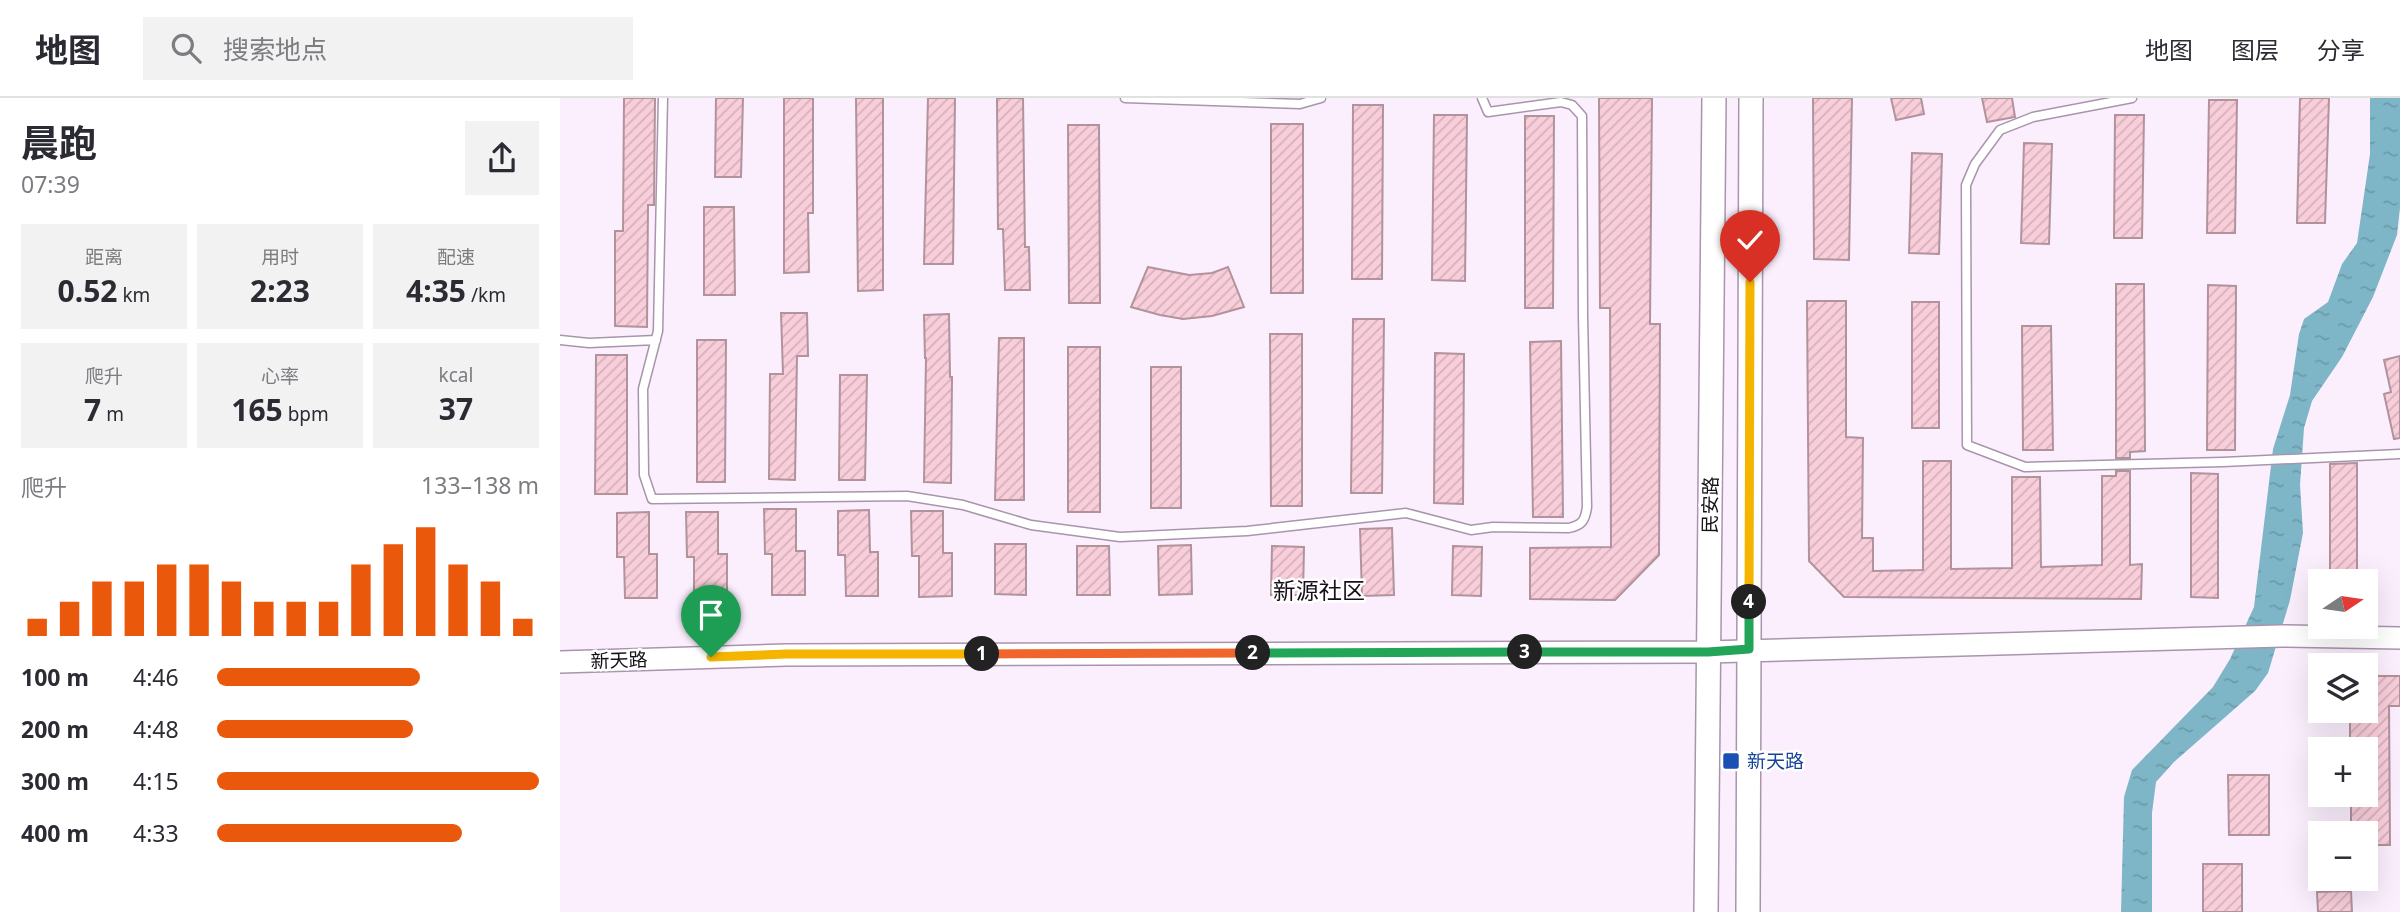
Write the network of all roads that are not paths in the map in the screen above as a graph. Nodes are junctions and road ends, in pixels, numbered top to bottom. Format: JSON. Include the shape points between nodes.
{"nodes":[{"id":1,"x":663,"y":98,"type":"edge"},
{"id":2,"x":1125,"y":98,"type":"edge"},
{"id":3,"x":1321,"y":98,"type":"edge"},
{"id":4,"x":1482,"y":98,"type":"edge"},
{"id":5,"x":1714,"y":98,"type":"edge"},
{"id":6,"x":1751,"y":98,"type":"edge"},
{"id":7,"x":2132,"y":98,"type":"edge"},
{"id":8,"x":1223,"y":99,"type":"edge"},
{"id":9,"x":560,"y":340,"type":"edge"},
{"id":10,"x":656,"y":340,"type":"junction"},
{"id":11,"x":2400,"y":454,"type":"edge"},
{"id":12,"x":2400,"y":638,"type":"edge"},
{"id":13,"x":1749,"y":649,"type":"junction"},
{"id":14,"x":1708,"y":652,"type":"junction"},
{"id":15,"x":560,"y":662,"type":"edge"},
{"id":16,"x":1706,"y":912,"type":"edge"},
{"id":17,"x":1748,"y":912,"type":"edge"}],
"edges":[{"from":1,"to":10,"type":"lane"},
{"from":2,"to":8,"type":"lane"},
{"from":3,"to":8,"type":"lane","via":[[1300,104]]},
{"from":4,"to":10,"type":"lane","via":[[1488,112],[1561,102],[1573,105],[1582,116],[1587,507],[1579,526],[1471,530],[1406,513],[1247,531],[1120,537],[1031,525],[963,505],[907,496],[652,499],[644,475],[643,390]]},
{"from":5,"to":14,"type":"main road","name":"民安路"},
{"from":6,"to":13,"type":"main road","name":"民安路"},
{"from":7,"to":11,"type":"lane","via":[[2033,117],[2000,130],[1975,164],[1966,185],[1967,445],[2025,467]]},
{"from":9,"to":10,"type":"lane"},
{"from":12,"to":13,"type":"street","name":"新天路","via":[[2281,636]]},
{"from":13,"to":14,"type":"street","name":"新天路"},
{"from":13,"to":17,"type":"main road","name":"民安路"},
{"from":14,"to":15,"type":"street","name":"新天路","via":[[786,654]]},
{"from":14,"to":16,"type":"main road","name":"民安路"}]}
